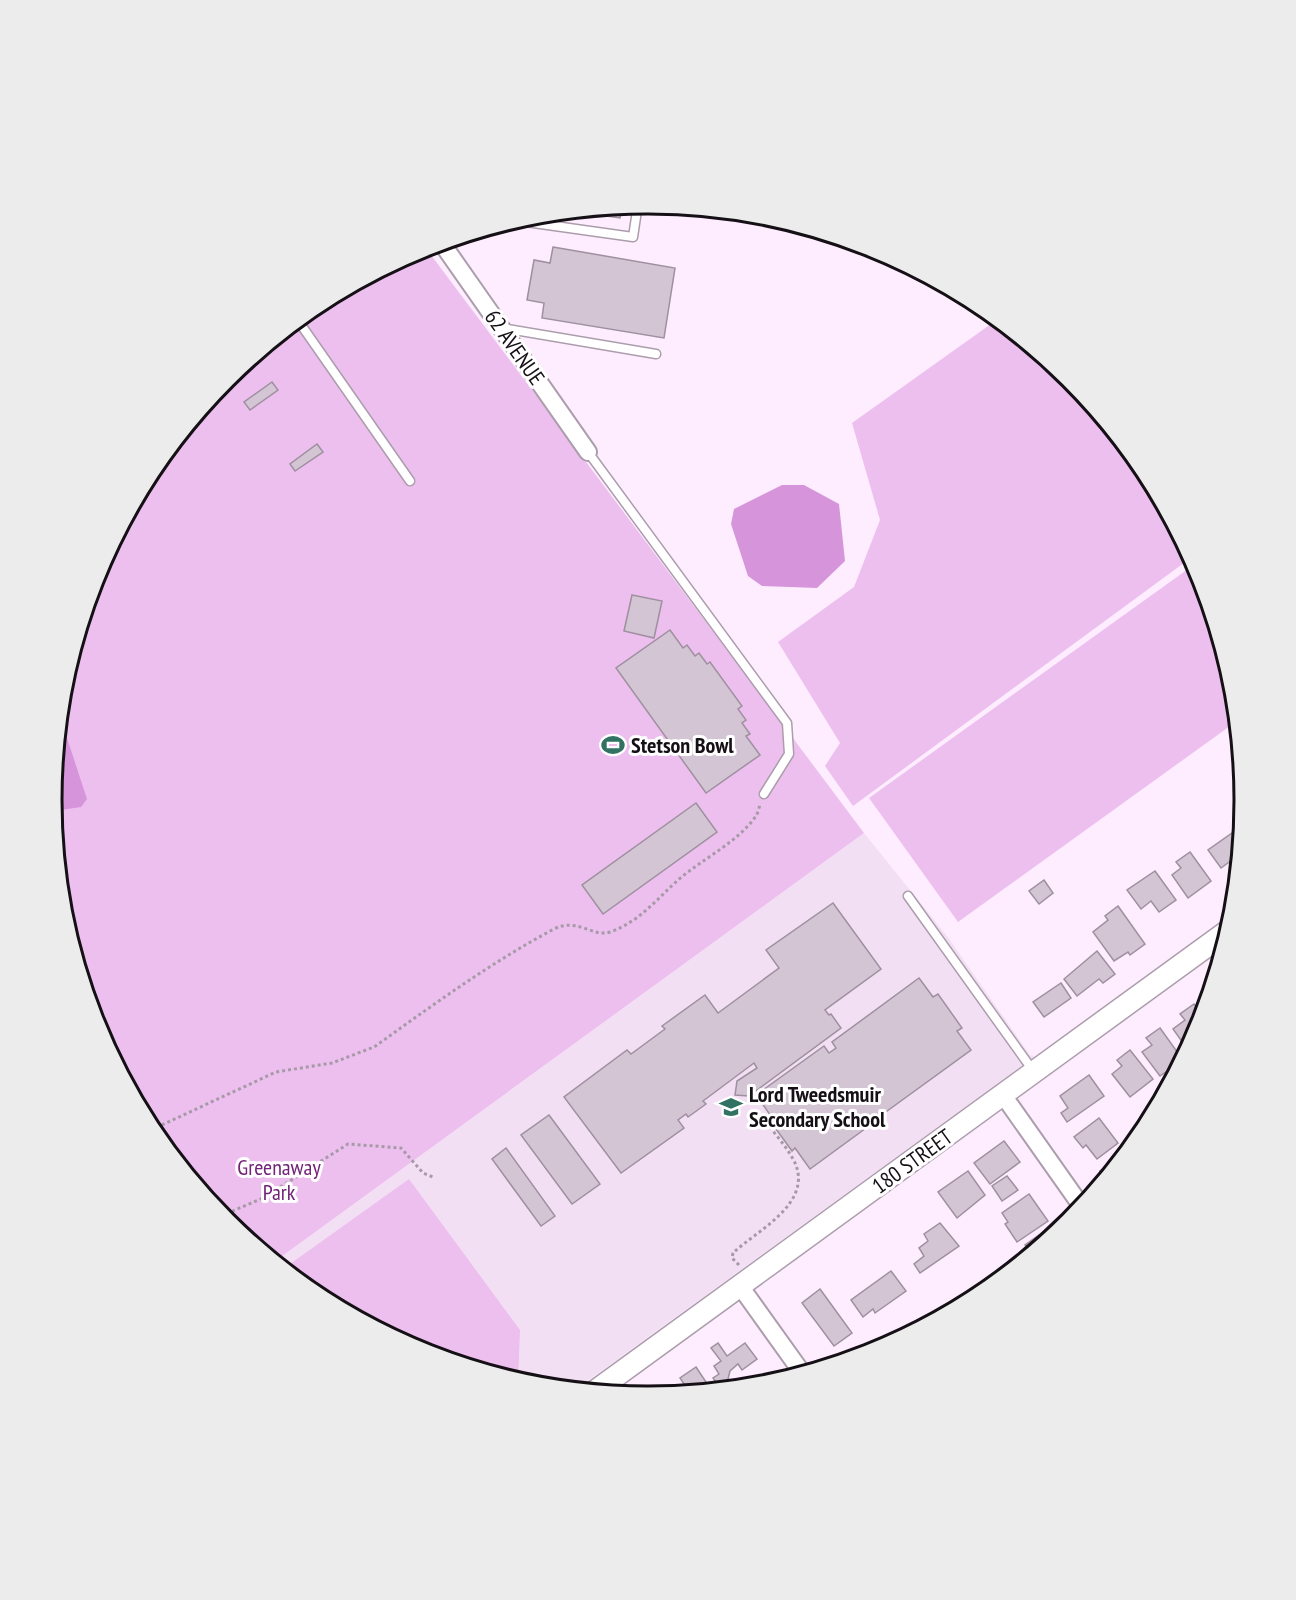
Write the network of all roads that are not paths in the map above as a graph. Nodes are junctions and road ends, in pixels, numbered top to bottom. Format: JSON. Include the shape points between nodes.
{"nodes":[{"id":1,"x":636,"y":214,"type":"edge"},
{"id":2,"x":540,"y":224,"type":"edge"},
{"id":3,"x":446,"y":250,"type":"edge"},
{"id":4,"x":302,"y":327,"type":"edge"},
{"id":5,"x":501,"y":328,"type":"junction"},
{"id":6,"x":656,"y":354,"type":"dead end"},
{"id":7,"x":588,"y":452,"type":"joint"},
{"id":8,"x":410,"y":481,"type":"dead end"},
{"id":9,"x":764,"y":794,"type":"road end"},
{"id":10,"x":908,"y":896,"type":"dead end"},
{"id":11,"x":1218,"y":939,"type":"edge"},
{"id":12,"x":1034,"y":1072,"type":"junction"},
{"id":13,"x":1003,"y":1095,"type":"junction"},
{"id":14,"x":1077,"y":1200,"type":"edge"},
{"id":15,"x":742,"y":1276,"type":"junction"},
{"id":16,"x":799,"y":1367,"type":"edge"},
{"id":17,"x":604,"y":1384,"type":"edge"}],
"edges":[{"from":1,"to":2,"type":"lane","via":[[633,237]]},
{"from":3,"to":5,"type":"street","name":"62 AVENUE"},
{"from":4,"to":8,"type":"lane"},
{"from":5,"to":6,"type":"lane"},
{"from":5,"to":7,"type":"street","name":"62 AVENUE"},
{"from":7,"to":9,"type":"lane","via":[[787,723],[789,754]]},
{"from":10,"to":12,"type":"lane"},
{"from":11,"to":12,"type":"street","name":"180 STREET"},
{"from":12,"to":13,"type":"street","name":"180 STREET"},
{"from":13,"to":14,"type":"street"},
{"from":13,"to":15,"type":"street","name":"180 STREET"},
{"from":15,"to":16,"type":"street"},
{"from":15,"to":17,"type":"street","name":"180 STREET"}]}
